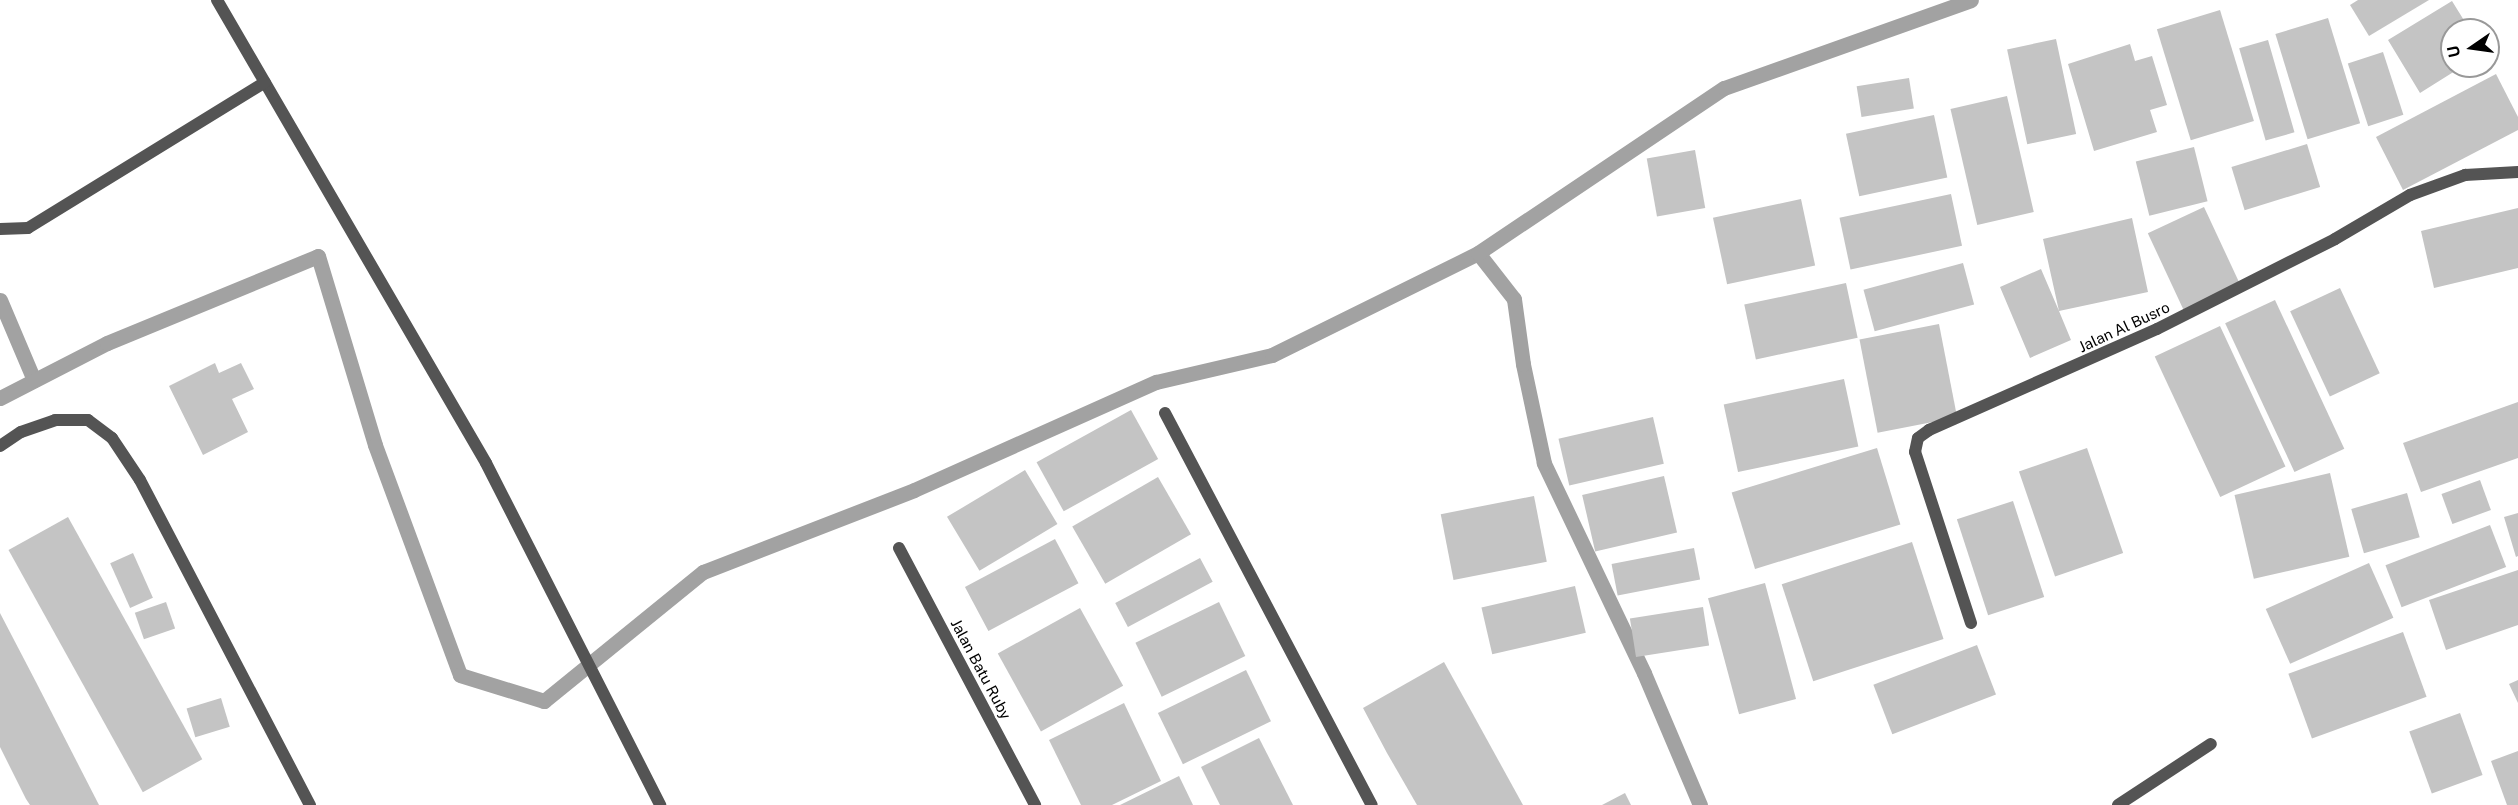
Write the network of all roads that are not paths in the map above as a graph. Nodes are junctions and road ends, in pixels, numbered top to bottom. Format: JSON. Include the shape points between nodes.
{"nodes":[{"id":1,"x":217,"y":0,"type":"edge"},
{"id":2,"x":265,"y":82,"type":"junction"},
{"id":3,"x":2518,"y":172,"type":"edge"},
{"id":4,"x":0,"y":229,"type":"edge"},
{"id":5,"x":1165,"y":413,"type":"dead end"},
{"id":6,"x":0,"y":446,"type":"edge"},
{"id":7,"x":899,"y":548,"type":"dead end"},
{"id":8,"x":1971,"y":623,"type":"dead end"},
{"id":9,"x":2211,"y":744,"type":"dead end"},
{"id":10,"x":1367,"y":803,"type":"edge"},
{"id":11,"x":310,"y":805,"type":"edge"},
{"id":12,"x":660,"y":805,"type":"edge"},
{"id":13,"x":1035,"y":805,"type":"edge"},
{"id":14,"x":2118,"y":805,"type":"edge"}],
"edges":[{"from":1,"to":2,"type":"street"},
{"from":2,"to":4,"type":"street","via":[[28,228]]},
{"from":2,"to":12,"type":"street","via":[[486,463]]},
{"from":3,"to":8,"type":"street","name":"Jalan Al Busro","via":[[2465,175],[2410,195],[2335,239],[2157,329],[1918,438],[1915,452]]},
{"from":5,"to":10,"type":"street"},
{"from":6,"to":11,"type":"street","via":[[21,432],[55,420],[88,420],[112,438],[140,480]]},
{"from":7,"to":13,"type":"street","name":"Jalan Batu Ruby"},
{"from":9,"to":14,"type":"street"}]}
